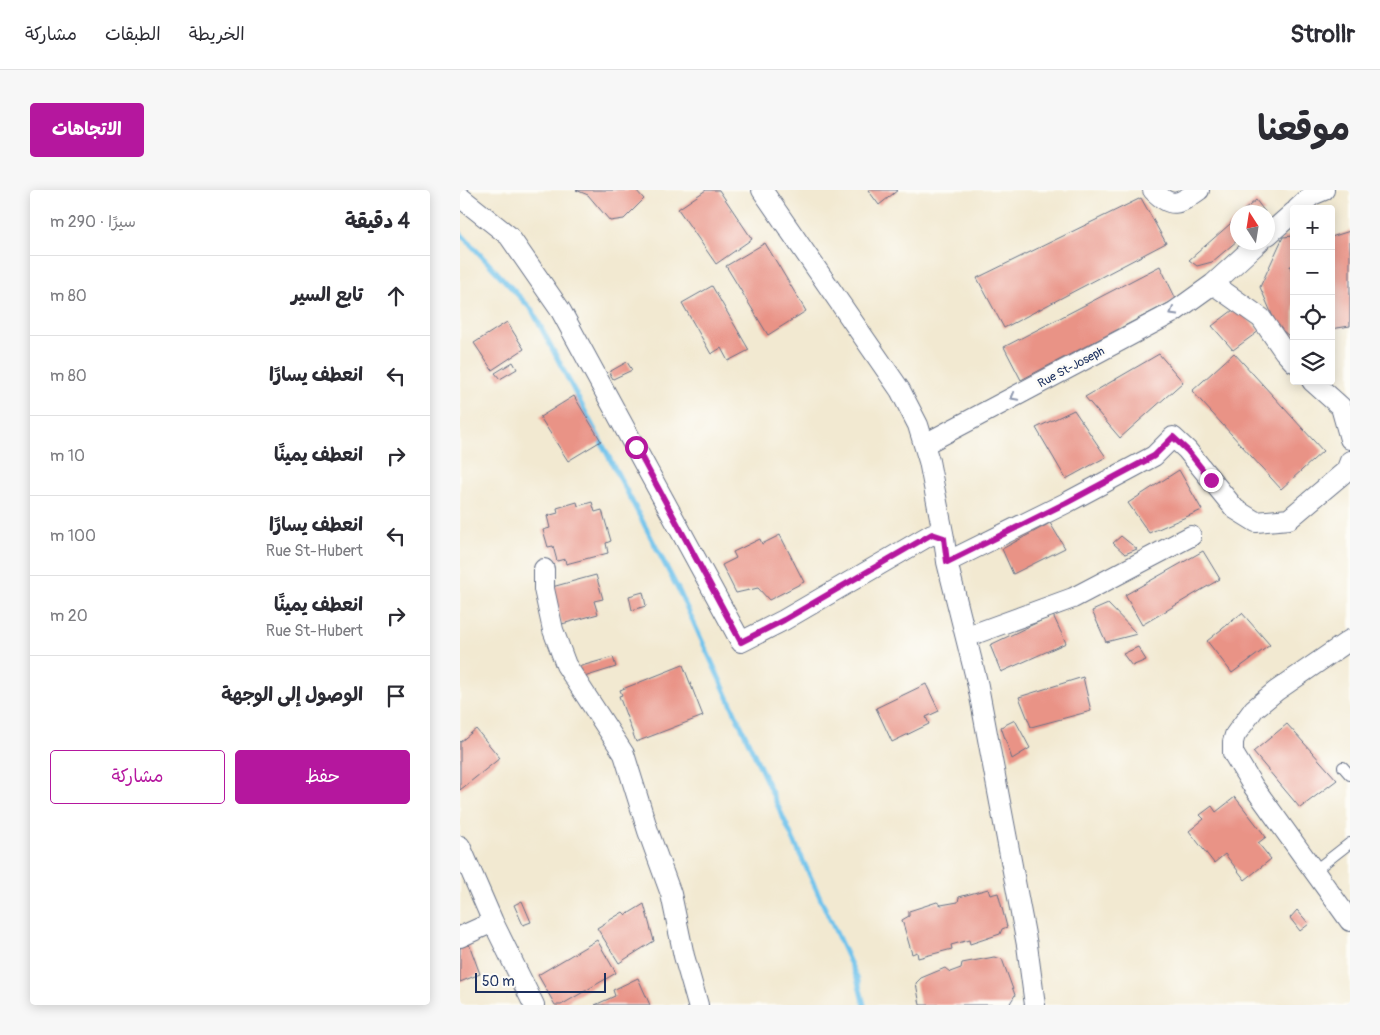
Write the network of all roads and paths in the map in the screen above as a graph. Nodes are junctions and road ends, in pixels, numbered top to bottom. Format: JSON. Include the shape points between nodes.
{"nodes":[{"id":1,"x":762,"y":190,"type":"edge"},
{"id":2,"x":1153,"y":190,"type":"edge"},
{"id":3,"x":1199,"y":190,"type":"edge"},
{"id":4,"x":1324,"y":190,"type":"edge"},
{"id":5,"x":460,"y":197,"type":"edge"},
{"id":6,"x":1301,"y":205,"type":"edge"},
{"id":7,"x":1290,"y":216,"type":"edge"},
{"id":8,"x":1275,"y":229,"type":"edge"},
{"id":9,"x":1251,"y":250,"type":"edge"},
{"id":10,"x":1213,"y":284,"type":"junction"},
{"id":11,"x":1290,"y":358,"type":"edge"},
{"id":12,"x":1316,"y":385,"type":"edge"},
{"id":13,"x":1350,"y":439,"type":"edge"},
{"id":14,"x":925,"y":444,"type":"junction"},
{"id":15,"x":1350,"y":461,"type":"edge"},
{"id":16,"x":1191,"y":536,"type":"dead end"},
{"id":17,"x":944,"y":538,"type":"junction"},
{"id":18,"x":947,"y":562,"type":"junction"},
{"id":19,"x":544,"y":569,"type":"dead end"},
{"id":20,"x":966,"y":637,"type":"junction"},
{"id":21,"x":1350,"y":640,"type":"edge"},
{"id":22,"x":1350,"y":843,"type":"edge"},
{"id":23,"x":460,"y":846,"type":"edge"},
{"id":24,"x":1314,"y":871,"type":"junction"},
{"id":25,"x":1350,"y":921,"type":"edge"},
{"id":26,"x":493,"y":922,"type":"junction"},
{"id":27,"x":460,"y":937,"type":"edge"},
{"id":28,"x":534,"y":1005,"type":"edge"},
{"id":29,"x":698,"y":1005,"type":"edge"},
{"id":30,"x":1035,"y":1005,"type":"edge"}],
"edges":[{"from":1,"to":14,"type":"street","via":[[900,390]]},
{"from":2,"to":3,"type":"street","via":[[1165,202],[1173,203]]},
{"from":4,"to":6,"type":"street"},
{"from":5,"to":17,"type":"street","via":[[509,236],[561,312],[741,642],[932,534]]},
{"from":7,"to":8,"type":"street"},
{"from":9,"to":10,"type":"street","name":"Rue St-Joseph"},
{"from":10,"to":11,"type":"street","via":[[1261,318]]},
{"from":10,"to":14,"type":"street","name":"Rue St-Joseph","one_way":true,"via":[[1174,312]]},
{"from":12,"to":13,"type":"street","via":[[1341,408]]},
{"from":14,"to":17,"type":"street"},
{"from":15,"to":18,"type":"street","via":[[1346,471],[1289,519],[1256,522],[1235,509],[1173,437],[1154,456]]},
{"from":16,"to":20,"type":"street","via":[[1073,598]]},
{"from":17,"to":18,"type":"street"},
{"from":18,"to":20,"type":"street"},
{"from":19,"to":29,"type":"street","via":[[544,588],[553,630],[566,665],[624,754],[671,894]]},
{"from":20,"to":30,"type":"street","via":[[1026,935]]},
{"from":21,"to":24,"type":"street","via":[[1254,709],[1233,742],[1234,753],[1253,786]]},
{"from":22,"to":24,"type":"lane"},
{"from":23,"to":26,"type":"street"},
{"from":24,"to":25,"type":"street"},
{"from":26,"to":27,"type":"street"},
{"from":26,"to":28,"type":"street"}]}
